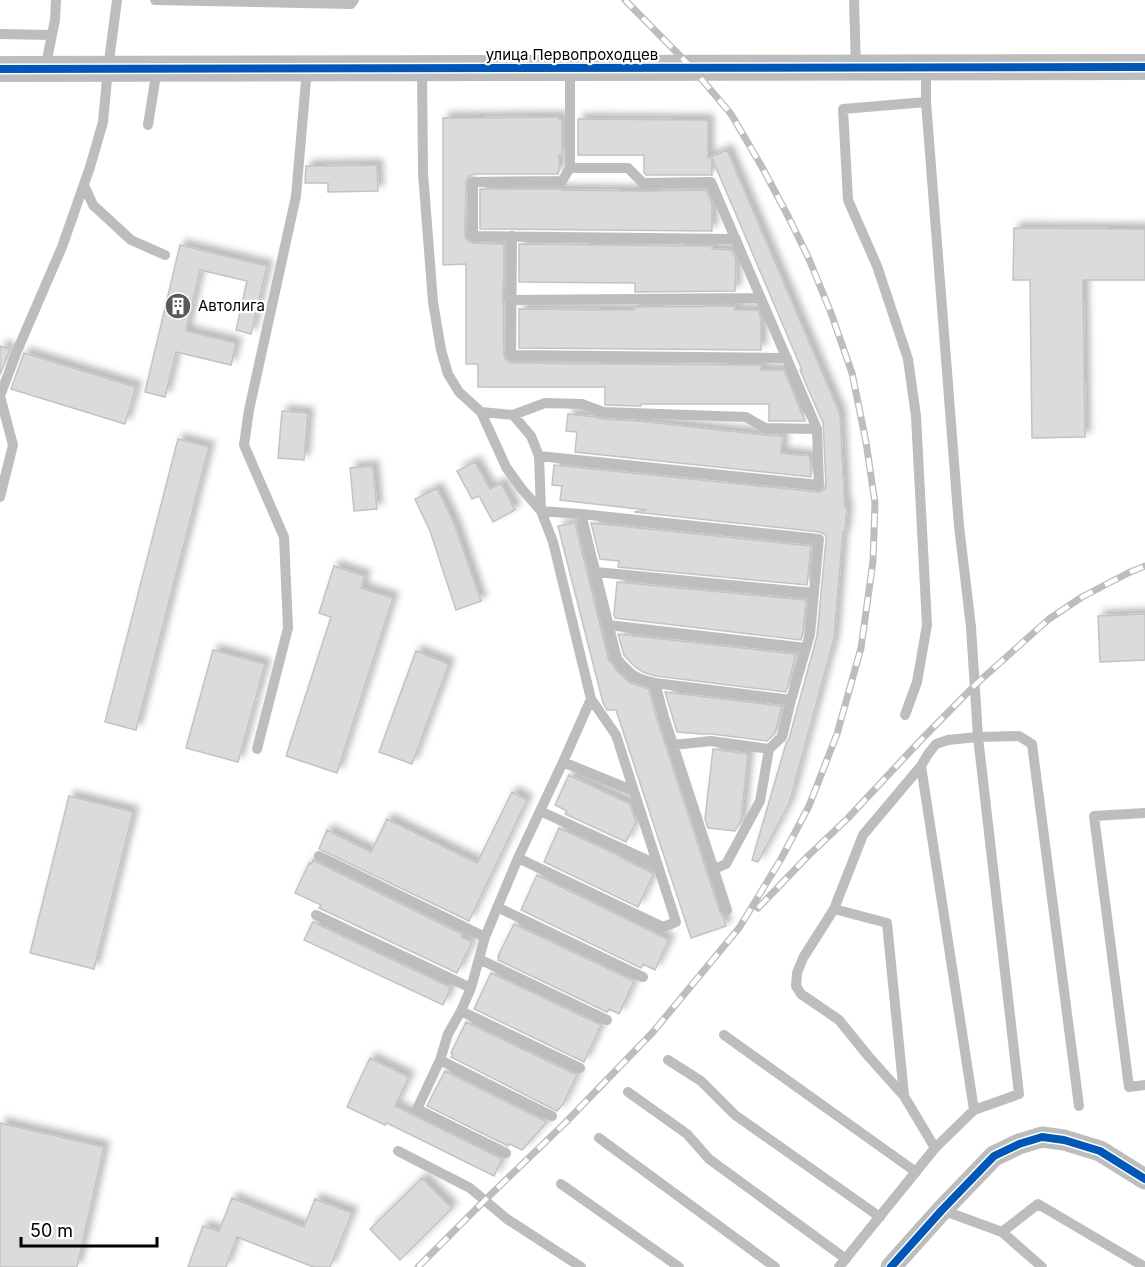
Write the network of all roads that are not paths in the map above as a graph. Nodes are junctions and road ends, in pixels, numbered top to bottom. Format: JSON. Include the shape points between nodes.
{"nodes":[{"id":1,"x":56,"y":0,"type":"edge"},
{"id":2,"x":117,"y":0,"type":"edge"},
{"id":3,"x":155,"y":0,"type":"edge"},
{"id":4,"x":165,"y":0,"type":"edge"},
{"id":5,"x":182,"y":0,"type":"edge"},
{"id":6,"x":354,"y":0,"type":"edge"},
{"id":7,"x":854,"y":0,"type":"edge"},
{"id":8,"x":0,"y":34,"type":"edge"},
{"id":9,"x":52,"y":35,"type":"junction"},
{"id":10,"x":1145,"y":67,"type":"edge"},
{"id":11,"x":856,"y":68,"type":"junction"},
{"id":12,"x":926,"y":68,"type":"junction"},
{"id":13,"x":0,"y":69,"type":"edge"},
{"id":14,"x":45,"y":69,"type":"junction"},
{"id":15,"x":108,"y":69,"type":"junction"},
{"id":16,"x":157,"y":69,"type":"junction"},
{"id":17,"x":307,"y":69,"type":"junction"},
{"id":18,"x":422,"y":69,"type":"junction"},
{"id":19,"x":570,"y":69,"type":"junction"},
{"id":20,"x":926,"y":102,"type":"junction"},
{"id":21,"x":148,"y":125,"type":"dead end"},
{"id":22,"x":570,"y":168,"type":"junction"},
{"id":23,"x":84,"y":185,"type":"junction"},
{"id":24,"x":512,"y":236,"type":"junction"},
{"id":25,"x":736,"y":239,"type":"junction"},
{"id":26,"x":165,"y":255,"type":"dead end"},
{"id":27,"x":761,"y":298,"type":"junction"},
{"id":28,"x":511,"y":300,"type":"junction"},
{"id":29,"x":787,"y":358,"type":"junction"},
{"id":30,"x":481,"y":412,"type":"junction"},
{"id":31,"x":513,"y":415,"type":"junction"},
{"id":32,"x":817,"y":429,"type":"junction"},
{"id":33,"x":539,"y":456,"type":"junction"},
{"id":34,"x":0,"y":497,"type":"edge"},
{"id":35,"x":541,"y":511,"type":"junction"},
{"id":36,"x":581,"y":514,"type":"junction"},
{"id":37,"x":596,"y":572,"type":"junction"},
{"id":38,"x":814,"y":593,"type":"junction"},
{"id":39,"x":608,"y":625,"type":"junction"},
{"id":40,"x":806,"y":648,"type":"junction"},
{"id":41,"x":655,"y":683,"type":"junction"},
{"id":42,"x":591,"y":699,"type":"junction"},
{"id":43,"x":791,"y":700,"type":"junction"},
{"id":44,"x":905,"y":715,"type":"dead end"},
{"id":45,"x":978,"y":737,"type":"junction"},
{"id":46,"x":673,"y":745,"type":"junction"},
{"id":47,"x":257,"y":749,"type":"dead end"},
{"id":48,"x":769,"y":749,"type":"junction"},
{"id":49,"x":563,"y":762,"type":"junction"},
{"id":50,"x":921,"y":765,"type":"junction"},
{"id":51,"x":634,"y":791,"type":"junction"},
{"id":52,"x":540,"y":811,"type":"junction"},
{"id":53,"x":1145,"y":813,"type":"edge"},
{"id":54,"x":319,"y":856,"type":"dead end"},
{"id":55,"x":518,"y":858,"type":"junction"},
{"id":56,"x":658,"y":865,"type":"junction"},
{"id":57,"x":714,"y":869,"type":"junction"},
{"id":58,"x":497,"y":907,"type":"junction"},
{"id":59,"x":834,"y":909,"type":"junction"},
{"id":60,"x":727,"y":910,"type":"dead end"},
{"id":61,"x":316,"y":915,"type":"dead end"},
{"id":62,"x":485,"y":937,"type":"junction"},
{"id":63,"x":479,"y":959,"type":"junction"},
{"id":64,"x":643,"y":977,"type":"dead end"},
{"id":65,"x":471,"y":988,"type":"junction"},
{"id":66,"x":461,"y":1011,"type":"junction"},
{"id":67,"x":607,"y":1020,"type":"dead end"},
{"id":68,"x":724,"y":1035,"type":"dead end"},
{"id":69,"x":440,"y":1060,"type":"junction"},
{"id":70,"x":668,"y":1060,"type":"dead end"},
{"id":71,"x":580,"y":1068,"type":"dead end"},
{"id":72,"x":1145,"y":1085,"type":"edge"},
{"id":73,"x":628,"y":1092,"type":"dead end"},
{"id":74,"x":904,"y":1096,"type":"junction"},
{"id":75,"x":1079,"y":1106,"type":"dead end"},
{"id":76,"x":974,"y":1110,"type":"junction"},
{"id":77,"x":552,"y":1116,"type":"dead end"},
{"id":78,"x":599,"y":1138,"type":"dead end"},
{"id":79,"x":935,"y":1148,"type":"junction"},
{"id":80,"x":398,"y":1151,"type":"dead end"},
{"id":81,"x":506,"y":1153,"type":"dead end"},
{"id":82,"x":916,"y":1172,"type":"junction"},
{"id":83,"x":1145,"y":1179,"type":"edge"},
{"id":84,"x":561,"y":1184,"type":"dead end"},
{"id":85,"x":942,"y":1209,"type":"junction"},
{"id":86,"x":880,"y":1217,"type":"junction"},
{"id":87,"x":1002,"y":1232,"type":"junction"},
{"id":88,"x":842,"y":1263,"type":"edge"},
{"id":89,"x":581,"y":1267,"type":"edge"},
{"id":90,"x":680,"y":1267,"type":"edge"},
{"id":91,"x":775,"y":1267,"type":"edge"},
{"id":92,"x":891,"y":1267,"type":"edge"},
{"id":93,"x":1042,"y":1267,"type":"edge"},
{"id":94,"x":1145,"y":1267,"type":"edge"}],
"edges":[{"from":1,"to":9,"type":"lane"},
{"from":2,"to":15,"type":"lane"},
{"from":3,"to":4,"type":"lane"},
{"from":4,"to":5,"type":"lane"},
{"from":5,"to":6,"type":"lane","via":[[351,4]]},
{"from":7,"to":11,"type":"lane"},
{"from":8,"to":9,"type":"lane"},
{"from":9,"to":14,"type":"lane"},
{"from":10,"to":12,"type":"street","name":"улица Первопроходцев"},
{"from":11,"to":12,"type":"street","name":"улица Первопроходцев"},
{"from":11,"to":19,"type":"street","name":"улица Первопроходцев"},
{"from":12,"to":20,"type":"lane"},
{"from":13,"to":14,"type":"street","name":"улица Первопроходцев"},
{"from":14,"to":15,"type":"street","name":"улица Первопроходцев"},
{"from":15,"to":16,"type":"street","name":"улица Первопроходцев"},
{"from":15,"to":23,"type":"lane","via":[[103,122]]},
{"from":16,"to":17,"type":"street","name":"улица Первопроходцев"},
{"from":16,"to":21,"type":"lane"},
{"from":17,"to":18,"type":"street","name":"улица Первопроходцев"},
{"from":17,"to":47,"type":"lane","via":[[296,196],[244,445],[284,537],[288,628]]},
{"from":18,"to":19,"type":"street","name":"улица Первопроходцев"},
{"from":18,"to":30,"type":"lane","via":[[423,173],[433,302],[441,350],[459,393]]},
{"from":19,"to":22,"type":"lane"},
{"from":20,"to":44,"type":"lane","via":[[843,109],[848,200],[877,266],[908,359],[916,416],[927,625],[917,682]]},
{"from":20,"to":45,"type":"lane"},
{"from":22,"to":24,"type":"lane","via":[[562,181],[473,182],[473,236]]},
{"from":22,"to":25,"type":"lane","via":[[628,168],[643,183],[711,182]]},
{"from":23,"to":26,"type":"lane","via":[[93,205],[131,240]]},
{"from":23,"to":34,"type":"lane","via":[[0,396],[13,445]]},
{"from":24,"to":25,"type":"lane"},
{"from":24,"to":28,"type":"lane"},
{"from":25,"to":27,"type":"lane"},
{"from":27,"to":28,"type":"lane"},
{"from":27,"to":29,"type":"lane"},
{"from":28,"to":29,"type":"lane","via":[[511,355]]},
{"from":29,"to":32,"type":"lane"},
{"from":30,"to":31,"type":"lane"},
{"from":30,"to":35,"type":"lane","via":[[506,467]]},
{"from":31,"to":32,"type":"lane","via":[[545,403],[582,404],[603,412],[746,417],[765,428]]},
{"from":31,"to":33,"type":"lane","via":[[531,436]]},
{"from":32,"to":33,"type":"lane","via":[[819,485]]},
{"from":33,"to":35,"type":"lane"},
{"from":35,"to":36,"type":"lane"},
{"from":35,"to":42,"type":"lane","via":[[553,542]]},
{"from":36,"to":37,"type":"lane"},
{"from":36,"to":38,"type":"lane","via":[[819,539]]},
{"from":37,"to":38,"type":"lane"},
{"from":37,"to":39,"type":"lane"},
{"from":38,"to":40,"type":"lane"},
{"from":39,"to":40,"type":"lane"},
{"from":39,"to":41,"type":"lane","via":[[617,659],[640,680]]},
{"from":40,"to":43,"type":"lane"},
{"from":41,"to":43,"type":"lane"},
{"from":41,"to":46,"type":"lane"},
{"from":42,"to":49,"type":"lane"},
{"from":42,"to":51,"type":"lane","via":[[616,735]]},
{"from":43,"to":48,"type":"lane","via":[[782,737]]},
{"from":45,"to":50,"type":"lane","via":[[936,744]]},
{"from":45,"to":75,"type":"lane","via":[[1019,736],[1032,744]]},
{"from":45,"to":76,"type":"lane","via":[[1019,1094]]},
{"from":46,"to":48,"type":"lane","via":[[711,741]]},
{"from":46,"to":57,"type":"lane"},
{"from":48,"to":57,"type":"lane","via":[[760,801],[726,864]]},
{"from":49,"to":51,"type":"lane"},
{"from":49,"to":52,"type":"lane"},
{"from":50,"to":59,"type":"lane","via":[[863,835]]},
{"from":50,"to":76,"type":"lane"},
{"from":51,"to":56,"type":"lane"},
{"from":52,"to":55,"type":"lane"},
{"from":52,"to":56,"type":"lane"},
{"from":53,"to":72,"type":"lane","via":[[1094,816],[1129,1087]]},
{"from":54,"to":62,"type":"lane"},
{"from":55,"to":56,"type":"lane","via":[[663,927],[676,922]]},
{"from":55,"to":58,"type":"lane"},
{"from":57,"to":60,"type":"lane"},
{"from":58,"to":62,"type":"lane"},
{"from":58,"to":64,"type":"lane"},
{"from":59,"to":74,"type":"lane","via":[[887,923]]},
{"from":59,"to":74,"type":"lane","via":[[803,958],[796,986],[801,994],[839,1020]]},
{"from":61,"to":65,"type":"lane"},
{"from":62,"to":63,"type":"lane"},
{"from":63,"to":65,"type":"lane"},
{"from":63,"to":67,"type":"lane"},
{"from":65,"to":66,"type":"lane"},
{"from":66,"to":69,"type":"lane"},
{"from":66,"to":71,"type":"lane"},
{"from":68,"to":82,"type":"lane"},
{"from":69,"to":77,"type":"lane"},
{"from":69,"to":81,"type":"lane","via":[[417,1108]]},
{"from":70,"to":86,"type":"lane","via":[[701,1081],[735,1115]]},
{"from":73,"to":88,"type":"lane","via":[[687,1134],[709,1159]]},
{"from":74,"to":79,"type":"lane"},
{"from":76,"to":79,"type":"lane"},
{"from":78,"to":91,"type":"lane"},
{"from":79,"to":82,"type":"lane"},
{"from":80,"to":89,"type":"lane","via":[[470,1188],[507,1219]]},
{"from":82,"to":86,"type":"lane"},
{"from":83,"to":85,"type":"street","via":[[1100,1150],[1042,1137],[994,1156]]},
{"from":84,"to":90,"type":"lane"},
{"from":85,"to":87,"type":"lane"},
{"from":85,"to":92,"type":"street"},
{"from":86,"to":88,"type":"lane"},
{"from":87,"to":93,"type":"lane"},
{"from":87,"to":94,"type":"lane","via":[[1038,1204]]}]}
